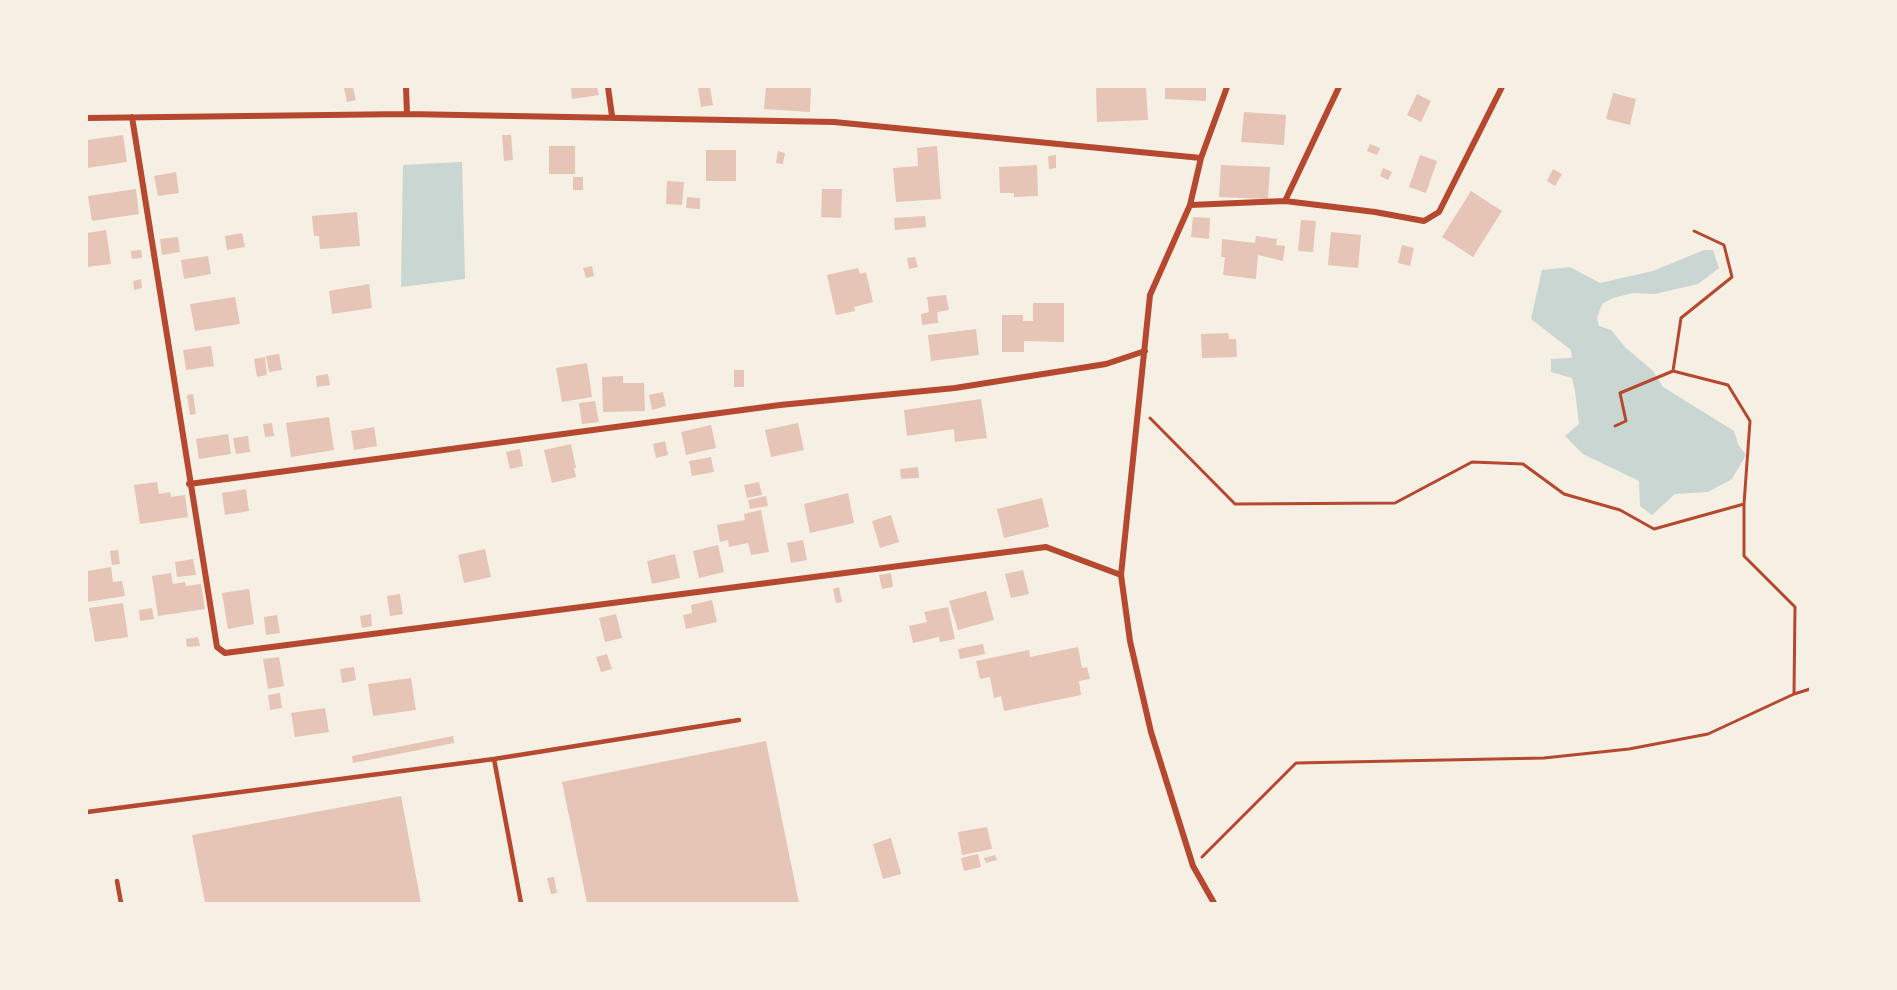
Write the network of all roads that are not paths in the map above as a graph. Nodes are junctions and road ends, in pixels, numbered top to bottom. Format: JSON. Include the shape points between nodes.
{"nodes":[{"id":1,"x":406,"y":87,"type":"edge"},
{"id":2,"x":608,"y":87,"type":"edge"},
{"id":3,"x":1227,"y":87,"type":"edge"},
{"id":4,"x":1339,"y":87,"type":"edge"},
{"id":5,"x":1502,"y":87,"type":"edge"},
{"id":6,"x":407,"y":114,"type":"junction"},
{"id":7,"x":612,"y":116,"type":"junction"},
{"id":8,"x":132,"y":117,"type":"junction"},
{"id":9,"x":87,"y":118,"type":"edge"},
{"id":10,"x":1201,"y":158,"type":"junction"},
{"id":11,"x":1285,"y":201,"type":"junction"},
{"id":12,"x":1190,"y":205,"type":"junction"},
{"id":13,"x":1145,"y":351,"type":"junction"},
{"id":14,"x":189,"y":484,"type":"junction"},
{"id":15,"x":1120,"y":575,"type":"junction"},
{"id":16,"x":739,"y":720,"type":"dead end"},
{"id":17,"x":494,"y":759,"type":"junction"},
{"id":18,"x":87,"y":812,"type":"edge"},
{"id":19,"x":117,"y":881,"type":"dead end"},
{"id":20,"x":121,"y":903,"type":"edge"},
{"id":21,"x":521,"y":903,"type":"edge"},
{"id":22,"x":1214,"y":903,"type":"edge"}],
"edges":[{"from":1,"to":6,"type":"street"},
{"from":2,"to":7,"type":"street"},
{"from":3,"to":10,"type":"street"},
{"from":4,"to":11,"type":"street"},
{"from":5,"to":11,"type":"street","via":[[1439,212],[1424,221]]},
{"from":6,"to":7,"type":"street"},
{"from":6,"to":8,"type":"street"},
{"from":7,"to":10,"type":"street","via":[[834,122]]},
{"from":8,"to":9,"type":"street"},
{"from":8,"to":14,"type":"street"},
{"from":10,"to":12,"type":"street"},
{"from":11,"to":12,"type":"street"},
{"from":12,"to":13,"type":"street","via":[[1150,295]]},
{"from":13,"to":14,"type":"street","via":[[1106,364],[955,388],[780,405]]},
{"from":13,"to":15,"type":"street"},
{"from":14,"to":15,"type":"street","via":[[217,647],[225,653],[1046,547]]},
{"from":15,"to":22,"type":"street","via":[[1151,732],[1193,866]]},
{"from":16,"to":17,"type":"lane"},
{"from":17,"to":18,"type":"lane"},
{"from":17,"to":21,"type":"lane"},
{"from":19,"to":20,"type":"lane"}]}
